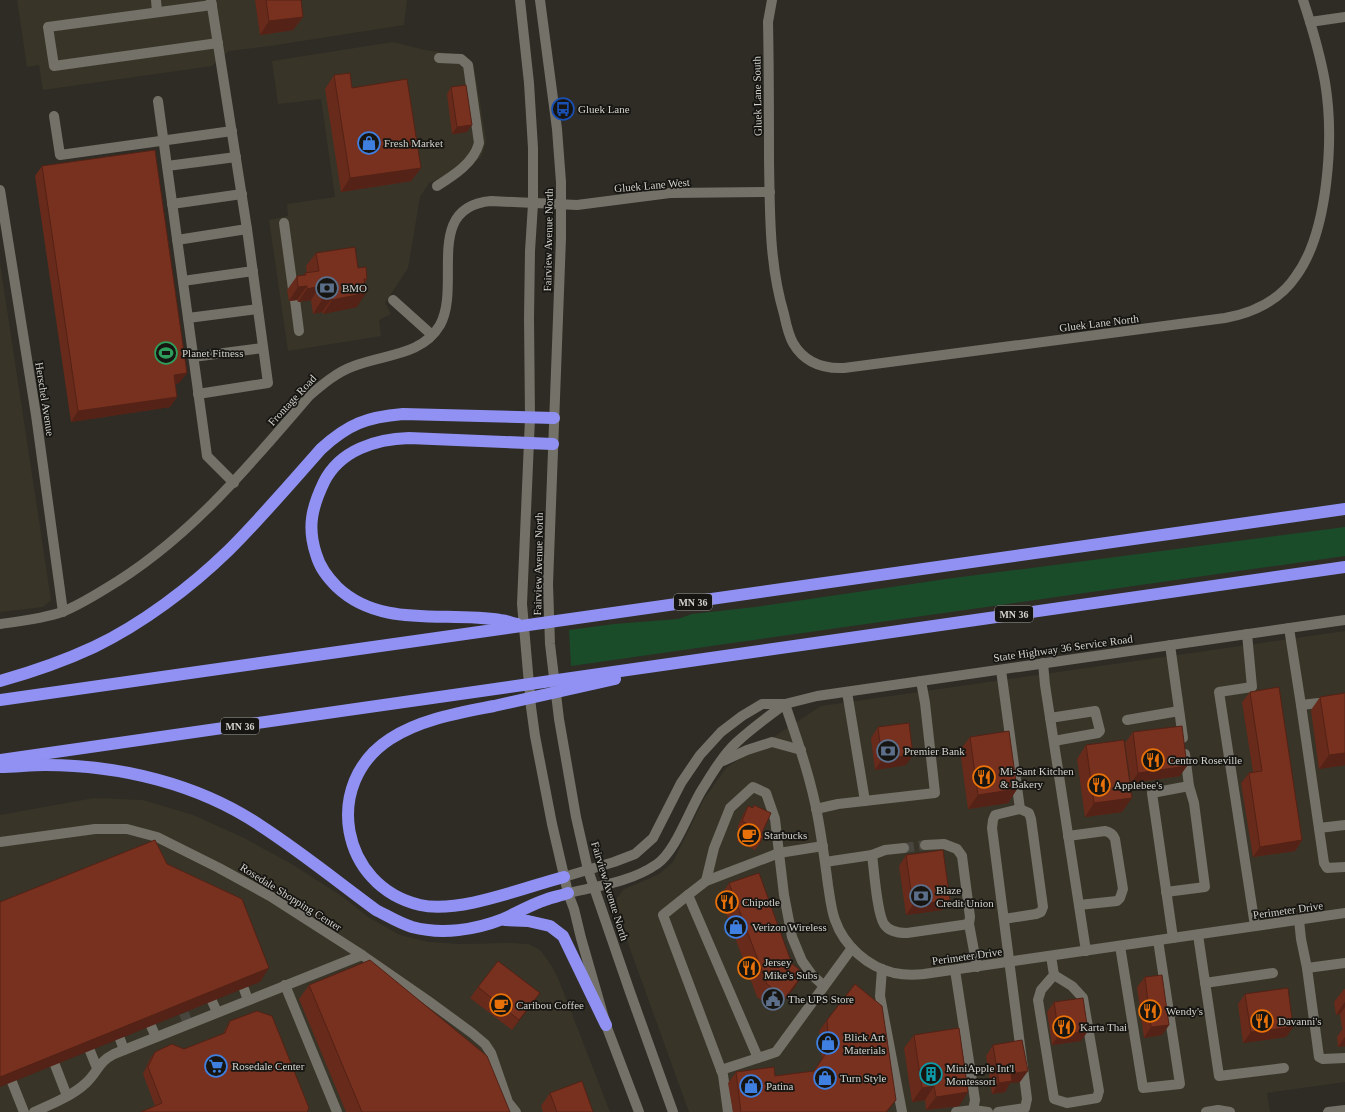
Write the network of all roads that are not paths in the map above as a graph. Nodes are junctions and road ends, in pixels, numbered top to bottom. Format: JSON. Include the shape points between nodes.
{"nodes":[{"id":1,"x":156,"y":0,"type":"edge"},
{"id":2,"x":520,"y":0,"type":"edge"},
{"id":3,"x":540,"y":0,"type":"edge"},
{"id":4,"x":772,"y":0,"type":"edge"},
{"id":5,"x":1303,"y":0,"type":"edge"},
{"id":6,"x":211,"y":2,"type":"edge"},
{"id":7,"x":157,"y":12,"type":"junction"},
{"id":8,"x":1345,"y":17,"type":"edge"},
{"id":9,"x":1310,"y":22,"type":"junction"},
{"id":10,"x":218,"y":43,"type":"junction"},
{"id":11,"x":439,"y":58,"type":"dead end"},
{"id":12,"x":158,"y":101,"type":"dead end"},
{"id":13,"x":54,"y":116,"type":"dead end"},
{"id":14,"x":232,"y":130,"type":"junction"},
{"id":15,"x":163,"y":140,"type":"junction"},
{"id":16,"x":236,"y":157,"type":"junction"},
{"id":17,"x":167,"y":166,"type":"junction"},
{"id":18,"x":437,"y":186,"type":"dead end"},
{"id":19,"x":0,"y":190,"type":"edge"},
{"id":20,"x":770,"y":192,"type":"junction"},
{"id":21,"x":242,"y":194,"type":"junction"},
{"id":22,"x":172,"y":204,"type":"junction"},
{"id":23,"x":533,"y":204,"type":"junction"},
{"id":24,"x":561,"y":204,"type":"junction"},
{"id":25,"x":284,"y":224,"type":"dead end"},
{"id":26,"x":247,"y":229,"type":"junction"},
{"id":27,"x":177,"y":240,"type":"junction"},
{"id":28,"x":253,"y":271,"type":"junction"},
{"id":29,"x":182,"y":281,"type":"junction"},
{"id":30,"x":293,"y":289,"type":"dead end"},
{"id":31,"x":295,"y":300,"type":"dead end"},
{"id":32,"x":393,"y":300,"type":"dead end"},
{"id":33,"x":258,"y":309,"type":"junction"},
{"id":34,"x":188,"y":318,"type":"junction"},
{"id":35,"x":299,"y":331,"type":"dead end"},
{"id":36,"x":432,"y":335,"type":"junction"},
{"id":37,"x":263,"y":348,"type":"junction"},
{"id":38,"x":193,"y":357,"type":"junction"},
{"id":39,"x":198,"y":394,"type":"junction"},
{"id":40,"x":530,"y":418,"type":"junction"},
{"id":41,"x":554,"y":418,"type":"junction"},
{"id":42,"x":528,"y":442,"type":"junction"},
{"id":43,"x":553,"y":444,"type":"junction"},
{"id":44,"x":234,"y":483,"type":"junction"},
{"id":45,"x":1345,"y":509,"type":"edge"},
{"id":46,"x":1345,"y":568,"type":"edge"},
{"id":47,"x":64,"y":612,"type":"junction"},
{"id":48,"x":1345,"y":620,"type":"edge"},
{"id":49,"x":0,"y":624,"type":"edge"},
{"id":50,"x":524,"y":626,"type":"junction"},
{"id":51,"x":1289,"y":628,"type":"junction"},
{"id":52,"x":1247,"y":634,"type":"junction"},
{"id":53,"x":1170,"y":645,"type":"junction"},
{"id":54,"x":1043,"y":663,"type":"junction"},
{"id":55,"x":1001,"y":670,"type":"junction"},
{"id":56,"x":597,"y":678,"type":"junction"},
{"id":57,"x":0,"y":681,"type":"edge"},
{"id":58,"x":921,"y":681,"type":"junction"},
{"id":59,"x":847,"y":692,"type":"junction"},
{"id":60,"x":0,"y":700,"type":"edge"},
{"id":61,"x":1345,"y":700,"type":"edge"},
{"id":62,"x":785,"y":704,"type":"junction"},
{"id":63,"x":1301,"y":705,"type":"junction"},
{"id":64,"x":1179,"y":711,"type":"junction"},
{"id":65,"x":1050,"y":718,"type":"junction"},
{"id":66,"x":1127,"y":720,"type":"dead end"},
{"id":67,"x":1054,"y":741,"type":"junction"},
{"id":68,"x":801,"y":750,"type":"junction"},
{"id":69,"x":0,"y":760,"type":"edge"},
{"id":70,"x":720,"y":763,"type":"junction"},
{"id":71,"x":0,"y":768,"type":"edge"},
{"id":72,"x":1189,"y":786,"type":"junction"},
{"id":73,"x":865,"y":801,"type":"junction"},
{"id":74,"x":1020,"y":809,"type":"junction"},
{"id":75,"x":816,"y":810,"type":"junction"},
{"id":76,"x":1345,"y":825,"type":"edge"},
{"id":77,"x":1319,"y":828,"type":"junction"},
{"id":78,"x":1068,"y":836,"type":"junction"},
{"id":79,"x":0,"y":842,"type":"edge"},
{"id":80,"x":925,"y":845,"type":"tunnel mouth"},
{"id":81,"x":822,"y":846,"type":"junction"},
{"id":82,"x":904,"y":848,"type":"tunnel mouth"},
{"id":83,"x":779,"y":853,"type":"junction"},
{"id":84,"x":872,"y":855,"type":"junction"},
{"id":85,"x":825,"y":862,"type":"junction"},
{"id":86,"x":1345,"y":867,"type":"edge"},
{"id":87,"x":588,"y":870,"type":"junction"},
{"id":88,"x":564,"y":877,"type":"junction"},
{"id":89,"x":706,"y":880,"type":"junction"},
{"id":90,"x":594,"y":887,"type":"junction"},
{"id":91,"x":1166,"y":892,"type":"junction"},
{"id":92,"x":568,"y":893,"type":"junction"},
{"id":93,"x":688,"y":896,"type":"junction"},
{"id":94,"x":1079,"y":905,"type":"junction"},
{"id":95,"x":1345,"y":913,"type":"edge"},
{"id":96,"x":1004,"y":918,"type":"junction"},
{"id":97,"x":502,"y":920,"type":"junction"},
{"id":98,"x":1299,"y":920,"type":"junction"},
{"id":99,"x":969,"y":924,"type":"junction"},
{"id":100,"x":1254,"y":926,"type":"junction"},
{"id":101,"x":1198,"y":935,"type":"junction"},
{"id":102,"x":1173,"y":938,"type":"junction"},
{"id":103,"x":1158,"y":940,"type":"junction"},
{"id":104,"x":1120,"y":946,"type":"junction"},
{"id":105,"x":852,"y":948,"type":"junction"},
{"id":106,"x":1086,"y":951,"type":"junction"},
{"id":107,"x":362,"y":955,"type":"junction"},
{"id":108,"x":1051,"y":956,"type":"junction"},
{"id":109,"x":1009,"y":962,"type":"junction"},
{"id":110,"x":1345,"y":962,"type":"edge"},
{"id":111,"x":977,"y":967,"type":"junction"},
{"id":112,"x":1307,"y":968,"type":"junction"},
{"id":113,"x":882,"y":969,"type":"junction"},
{"id":114,"x":955,"y":970,"type":"junction"},
{"id":115,"x":1272,"y":973,"type":"dead end"},
{"id":116,"x":1054,"y":975,"type":"junction"},
{"id":117,"x":1205,"y":983,"type":"junction"},
{"id":118,"x":284,"y":985,"type":"junction"},
{"id":119,"x":824,"y":986,"type":"junction"},
{"id":120,"x":244,"y":989,"type":"edge"},
{"id":121,"x":248,"y":1000,"type":"junction"},
{"id":122,"x":212,"y":1001,"type":"edge"},
{"id":123,"x":217,"y":1012,"type":"junction"},
{"id":124,"x":606,"y":1025,"type":"junction"},
{"id":125,"x":151,"y":1026,"type":"edge"},
{"id":126,"x":156,"y":1037,"type":"junction"},
{"id":127,"x":120,"y":1039,"type":"edge"},
{"id":128,"x":124,"y":1050,"type":"junction"},
{"id":129,"x":90,"y":1051,"type":"edge"},
{"id":130,"x":758,"y":1058,"type":"junction"},
{"id":131,"x":1345,"y":1058,"type":"edge"},
{"id":132,"x":56,"y":1065,"type":"edge"},
{"id":133,"x":97,"y":1068,"type":"junction"},
{"id":134,"x":1284,"y":1068,"type":"dead end"},
{"id":135,"x":721,"y":1070,"type":"junction"},
{"id":136,"x":12,"y":1082,"type":"edge"},
{"id":137,"x":67,"y":1096,"type":"junction"},
{"id":138,"x":508,"y":1102,"type":"junction"},
{"id":139,"x":973,"y":1110,"type":"junction"},
{"id":140,"x":1345,"y":1110,"type":"edge"},
{"id":141,"x":24,"y":1112,"type":"edge"},
{"id":142,"x":34,"y":1112,"type":"edge"},
{"id":143,"x":337,"y":1112,"type":"edge"},
{"id":144,"x":504,"y":1112,"type":"edge"},
{"id":145,"x":516,"y":1112,"type":"edge"},
{"id":146,"x":639,"y":1112,"type":"edge"},
{"id":147,"x":673,"y":1112,"type":"edge"},
{"id":148,"x":728,"y":1112,"type":"edge"},
{"id":149,"x":902,"y":1112,"type":"edge"},
{"id":150,"x":956,"y":1112,"type":"edge"},
{"id":151,"x":988,"y":1112,"type":"edge"},
{"id":152,"x":998,"y":1112,"type":"edge"},
{"id":153,"x":1206,"y":1112,"type":"edge"},
{"id":154,"x":1230,"y":1112,"type":"edge"},
{"id":155,"x":1328,"y":1112,"type":"edge"}],
"edges":[{"from":1,"to":7,"type":"street"},
{"from":2,"to":23,"type":"street","name":"Fairview Avenue North","via":[[529,83]]},
{"from":3,"to":24,"type":"street","name":"Fairview Avenue North","via":[[557,129]]},
{"from":4,"to":20,"type":"street","name":"Gluek Lane South","via":[[768,22]]},
{"from":5,"to":9,"type":"street"},
{"from":6,"to":7,"type":"street"},
{"from":6,"to":10,"type":"street"},
{"from":7,"to":10,"type":"street","via":[[48,27],[54,66]]},
{"from":8,"to":9,"type":"street"},
{"from":9,"to":20,"type":"street","name":"Gluek Lane North","via":[[1322,68],[1328,114],[1327,178],[1320,216],[1312,245],[1296,277],[1267,303],[1234,317],[844,368],[820,366],[801,353],[794,343],[780,303],[770,237]]},
{"from":10,"to":14,"type":"street"},
{"from":11,"to":18,"type":"street","via":[[461,59],[468,65],[479,142],[473,158]]},
{"from":12,"to":15,"type":"street"},
{"from":13,"to":15,"type":"street","via":[[60,155]]},
{"from":14,"to":15,"type":"street"},
{"from":14,"to":16,"type":"street"},
{"from":15,"to":17,"type":"street"},
{"from":16,"to":17,"type":"street"},
{"from":16,"to":21,"type":"street"},
{"from":17,"to":22,"type":"street"},
{"from":19,"to":47,"type":"street","name":"Herschel Avenue"},
{"from":20,"to":24,"type":"street","name":"Gluek Lane West","via":[[670,193],[577,205]]},
{"from":21,"to":22,"type":"street"},
{"from":21,"to":26,"type":"street"},
{"from":22,"to":27,"type":"street"},
{"from":23,"to":24,"type":"street","name":"Frontage Road"},
{"from":23,"to":36,"type":"street","name":"Frontage Road","via":[[483,202],[472,205],[456,220],[449,241],[445,312],[440,325]]},
{"from":23,"to":40,"type":"street","name":"Fairview Avenue North","via":[[529,311]]},
{"from":24,"to":41,"type":"street","name":"Fairview Avenue North"},
{"from":25,"to":30,"type":"street"},
{"from":26,"to":27,"type":"street"},
{"from":26,"to":28,"type":"street"},
{"from":27,"to":29,"type":"street"},
{"from":28,"to":29,"type":"street"},
{"from":28,"to":33,"type":"street"},
{"from":29,"to":34,"type":"street"},
{"from":31,"to":35,"type":"street"},
{"from":32,"to":36,"type":"street"},
{"from":33,"to":34,"type":"street"},
{"from":33,"to":37,"type":"street"},
{"from":34,"to":38,"type":"street"},
{"from":36,"to":44,"type":"street","name":"Frontage Road","via":[[409,351],[353,366],[322,385],[309,396]]},
{"from":37,"to":38,"type":"street"},
{"from":37,"to":39,"type":"street","via":[[268,384]]},
{"from":38,"to":39,"type":"street"},
{"from":39,"to":44,"type":"street","via":[[206,456]]},
{"from":40,"to":41,"type":"highway"},
{"from":40,"to":42,"type":"street","name":"Fairview Avenue North"},
{"from":40,"to":57,"type":"highway","via":[[403,414],[364,420],[348,427],[321,449],[229,550],[161,606],[94,647]]},
{"from":41,"to":43,"type":"street","name":"Fairview Avenue North"},
{"from":42,"to":43,"type":"highway"},
{"from":42,"to":50,"type":"highway","via":[[409,438],[379,441],[350,454],[331,470],[317,498],[310,528],[319,565],[330,580],[341,591],[371,608],[415,616],[500,620]]},
{"from":42,"to":88,"type":"street","name":"Fairview Avenue North","via":[[522,613],[535,736]]},
{"from":43,"to":87,"type":"street","name":"Fairview Avenue North","via":[[548,543],[550,644],[558,719]]},
{"from":44,"to":47,"type":"street","name":"Frontage Road","via":[[147,562],[118,582]]},
{"from":45,"to":50,"type":"highway","number":"MN 36"},
{"from":46,"to":56,"type":"highway","number":"MN 36","via":[[708,658]]},
{"from":47,"to":49,"type":"street","name":"Frontage Road"},
{"from":48,"to":51,"type":"street","name":"State Highway 36 Service Road"},
{"from":50,"to":60,"type":"highway","number":"MN 36"},
{"from":51,"to":52,"type":"street","name":"State Highway 36 Service Road"},
{"from":51,"to":63,"type":"street"},
{"from":52,"to":53,"type":"street","name":"State Highway 36 Service Road"},
{"from":52,"to":100,"type":"street","via":[[1252,687],[1219,692]]},
{"from":53,"to":54,"type":"street","name":"State Highway 36 Service Road"},
{"from":53,"to":64,"type":"street"},
{"from":54,"to":55,"type":"street","name":"State Highway 36 Service Road"},
{"from":54,"to":65,"type":"street"},
{"from":55,"to":58,"type":"street","name":"State Highway 36 Service Road"},
{"from":55,"to":74,"type":"street"},
{"from":56,"to":69,"type":"highway","number":"MN 36","via":[[480,691]]},
{"from":56,"to":88,"type":"highway","via":[[407,729],[389,739],[362,767],[351,794],[348,812],[348,829],[354,851],[363,866],[375,881],[389,892],[420,905],[437,907],[483,900]]},
{"from":58,"to":59,"type":"street","name":"State Highway 36 Service Road"},
{"from":58,"to":73,"type":"street","via":[[936,793]]},
{"from":59,"to":62,"type":"street","name":"State Highway 36 Service Road"},
{"from":59,"to":73,"type":"street"},
{"from":61,"to":63,"type":"street"},
{"from":62,"to":68,"type":"street","name":"Perimeter Drive"},
{"from":62,"to":70,"type":"street","via":[[736,743]]},
{"from":62,"to":87,"type":"street","via":[[762,704],[721,732],[700,755],[681,783],[653,838],[635,854]]},
{"from":63,"to":77,"type":"street"},
{"from":64,"to":66,"type":"street"},
{"from":64,"to":72,"type":"street"},
{"from":65,"to":67,"type":"street"},
{"from":65,"to":67,"type":"street","via":[[1095,711],[1100,731]]},
{"from":67,"to":78,"type":"street"},
{"from":68,"to":70,"type":"street","via":[[772,742]]},
{"from":68,"to":75,"type":"street","name":"Perimeter Drive","via":[[811,781]]},
{"from":70,"to":90,"type":"street","via":[[702,790],[673,845],[659,863],[640,875]]},
{"from":71,"to":97,"type":"highway","via":[[85,766],[126,772],[161,781],[199,793],[261,825],[376,910],[396,921],[433,931],[452,932]]},
{"from":72,"to":91,"type":"street","via":[[1152,793]]},
{"from":72,"to":91,"type":"street","via":[[1194,803],[1205,887]]},
{"from":73,"to":75,"type":"street"},
{"from":74,"to":96,"type":"street","via":[[996,815],[993,820]]},
{"from":74,"to":96,"type":"street","via":[[1029,813],[1031,820],[1043,907],[1036,914]]},
{"from":75,"to":81,"type":"street","name":"Perimeter Drive"},
{"from":76,"to":77,"type":"street"},
{"from":77,"to":86,"type":"street","via":[[1327,868]]},
{"from":78,"to":94,"type":"street"},
{"from":78,"to":94,"type":"street","via":[[1110,832],[1116,846],[1123,889],[1117,901]]},
{"from":79,"to":107,"type":"street","name":"Rosedale Shopping Center","via":[[102,829],[146,834],[184,849],[254,886]]},
{"from":80,"to":99,"type":"street","via":[[944,844],[957,849],[962,856]]},
{"from":81,"to":83,"type":"street"},
{"from":81,"to":85,"type":"street","name":"Perimeter Drive"},
{"from":82,"to":84,"type":"street","via":[[885,850]]},
{"from":83,"to":89,"type":"street"},
{"from":83,"to":89,"type":"street","via":[[775,819],[766,793],[753,787],[730,808],[714,848]]},
{"from":83,"to":119,"type":"street","via":[[792,937],[802,961]]},
{"from":84,"to":85,"type":"street"},
{"from":84,"to":99,"type":"street","via":[[881,918],[888,928],[907,933]]},
{"from":85,"to":105,"type":"street","name":"Perimeter Drive","via":[[835,921]]},
{"from":87,"to":88,"type":"street"},
{"from":87,"to":90,"type":"street","name":"Fairview Avenue North"},
{"from":88,"to":92,"type":"street","name":"Fairview Avenue North"},
{"from":89,"to":93,"type":"street"},
{"from":90,"to":92,"type":"street"},
{"from":90,"to":147,"type":"street","name":"Fairview Avenue North"},
{"from":91,"to":102,"type":"street"},
{"from":92,"to":97,"type":"highway","via":[[544,900]]},
{"from":92,"to":124,"type":"street","name":"Fairview Avenue North"},
{"from":93,"to":130,"type":"street"},
{"from":93,"to":135,"type":"street","via":[[663,915]]},
{"from":94,"to":106,"type":"street"},
{"from":95,"to":98,"type":"street","name":"Perimeter Drive"},
{"from":96,"to":109,"type":"street"},
{"from":97,"to":124,"type":"highway","via":[[528,921],[550,926],[563,936]]},
{"from":98,"to":100,"type":"street","name":"Perimeter Drive"},
{"from":98,"to":112,"type":"street"},
{"from":99,"to":111,"type":"street"},
{"from":100,"to":101,"type":"street","name":"Perimeter Drive"},
{"from":101,"to":102,"type":"street","name":"Perimeter Drive"},
{"from":101,"to":117,"type":"street"},
{"from":102,"to":103,"type":"street","name":"Perimeter Drive"},
{"from":103,"to":104,"type":"street","name":"Perimeter Drive"},
{"from":103,"to":104,"type":"street","via":[[1180,1084],[1143,1088]]},
{"from":104,"to":106,"type":"street","name":"Perimeter Drive"},
{"from":105,"to":113,"type":"street","name":"Perimeter Drive","via":[[864,960]]},
{"from":105,"to":119,"type":"street"},
{"from":106,"to":108,"type":"street","name":"Perimeter Drive"},
{"from":107,"to":118,"type":"street"},
{"from":107,"to":138,"type":"street","name":"Rosedale Shopping Center","via":[[480,1040],[490,1054],[497,1082]]},
{"from":108,"to":109,"type":"street","name":"Perimeter Drive"},
{"from":108,"to":116,"type":"street"},
{"from":109,"to":111,"type":"street","name":"Perimeter Drive"},
{"from":109,"to":152,"type":"street","via":[[1027,1099],[1024,1108]]},
{"from":110,"to":112,"type":"street"},
{"from":111,"to":114,"type":"street","name":"Perimeter Drive"},
{"from":112,"to":131,"type":"street","via":[[1319,1057]]},
{"from":113,"to":114,"type":"street","name":"Perimeter Drive","via":[[909,975]]},
{"from":113,"to":149,"type":"street","via":[[880,996]]},
{"from":114,"to":139,"type":"street","via":[[975,1100]]},
{"from":115,"to":117,"type":"street"},
{"from":116,"to":116,"type":"street","via":[[1041,990],[1038,1000],[1054,1099],[1067,1103],[1097,1098],[1099,1091],[1083,998],[1072,986]]},
{"from":117,"to":134,"type":"street","via":[[1219,1076]]},
{"from":118,"to":121,"type":"street"},
{"from":118,"to":143,"type":"street"},
{"from":119,"to":130,"type":"street","via":[[776,1052]]},
{"from":120,"to":121,"type":"street"},
{"from":121,"to":123,"type":"street"},
{"from":122,"to":123,"type":"street"},
{"from":123,"to":126,"type":"street"},
{"from":124,"to":146,"type":"street","name":"Fairview Avenue North"},
{"from":125,"to":126,"type":"street"},
{"from":126,"to":128,"type":"street"},
{"from":127,"to":128,"type":"street"},
{"from":128,"to":133,"type":"street","via":[[106,1059]]},
{"from":129,"to":133,"type":"street"},
{"from":130,"to":135,"type":"street"},
{"from":132,"to":137,"type":"street"},
{"from":133,"to":137,"type":"street","via":[[87,1082]]},
{"from":135,"to":148,"type":"street"},
{"from":136,"to":141,"type":"street"},
{"from":137,"to":142,"type":"street"},
{"from":138,"to":144,"type":"street"},
{"from":138,"to":145,"type":"street","name":"Rosedale Shopping Center"},
{"from":139,"to":150,"type":"street"},
{"from":139,"to":151,"type":"street"},
{"from":140,"to":155,"type":"street"},
{"from":153,"to":154,"type":"street"}]}
